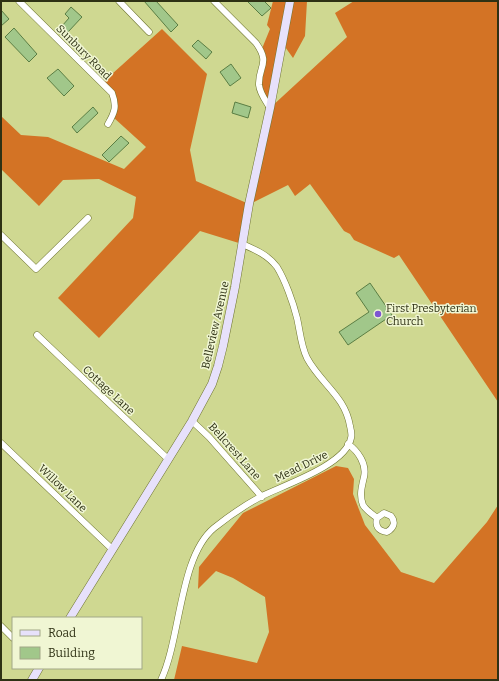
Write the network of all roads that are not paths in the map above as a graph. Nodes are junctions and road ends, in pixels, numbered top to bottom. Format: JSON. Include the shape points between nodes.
{"nodes":[{"id":1,"x":20,"y":1,"type":"edge"},
{"id":2,"x":119,"y":1,"type":"edge"},
{"id":3,"x":214,"y":1,"type":"edge"},
{"id":4,"x":290,"y":1,"type":"edge"},
{"id":5,"x":149,"y":32,"type":"dead end"},
{"id":6,"x":270,"y":108,"type":"junction"},
{"id":7,"x":108,"y":124,"type":"dead end"},
{"id":8,"x":88,"y":218,"type":"dead end"},
{"id":9,"x":1,"y":235,"type":"edge"},
{"id":10,"x":242,"y":244,"type":"junction"},
{"id":11,"x":37,"y":335,"type":"dead end"},
{"id":12,"x":192,"y":421,"type":"junction"},
{"id":13,"x":1,"y":443,"type":"edge"},
{"id":14,"x":348,"y":444,"type":"junction"},
{"id":15,"x":168,"y":459,"type":"junction"},
{"id":16,"x":262,"y":496,"type":"junction"},
{"id":17,"x":377,"y":518,"type":"dead end"},
{"id":18,"x":112,"y":549,"type":"junction"},
{"id":19,"x":71,"y":617,"type":"edge"},
{"id":20,"x":1,"y":626,"type":"edge"},
{"id":21,"x":12,"y":637,"type":"edge"},
{"id":22,"x":38,"y":669,"type":"edge"},
{"id":23,"x":32,"y":680,"type":"edge"},
{"id":24,"x":161,"y":680,"type":"edge"}],
"edges":[{"from":1,"to":7,"type":"street","name":"Sunbury Road","via":[[112,93],[116,103]]},
{"from":2,"to":5,"type":"street"},
{"from":3,"to":6,"type":"street","via":[[261,51],[264,60],[259,85]]},
{"from":4,"to":6,"type":"street","name":"Belleview Avenue"},
{"from":6,"to":10,"type":"street","name":"Belleview Avenue"},
{"from":8,"to":9,"type":"street","via":[[36,268]]},
{"from":10,"to":12,"type":"street","name":"Belleview Avenue","via":[[224,346],[212,384]]},
{"from":10,"to":14,"type":"street","via":[[262,252],[281,274],[308,359],[346,410],[351,430]]},
{"from":11,"to":15,"type":"street","name":"Cottage Lane"},
{"from":12,"to":15,"type":"street","name":"Belleview Avenue"},
{"from":12,"to":16,"type":"street","name":"Bellcrest Lane","via":[[209,436]]},
{"from":13,"to":18,"type":"street","name":"Willow Lane"},
{"from":14,"to":16,"type":"street","name":"Mead Drive","via":[[340,455],[326,466]]},
{"from":14,"to":17,"type":"street","via":[[358,453],[364,465],[361,491],[364,505]]},
{"from":15,"to":18,"type":"street","name":"Belleview Avenue"},
{"from":16,"to":24,"type":"street","name":"Mead Drive","via":[[229,516],[213,529],[200,546],[189,573],[167,667]]},
{"from":18,"to":19,"type":"street","name":"Belleview Avenue"},
{"from":20,"to":21,"type":"street"},
{"from":22,"to":23,"type":"street"}]}
